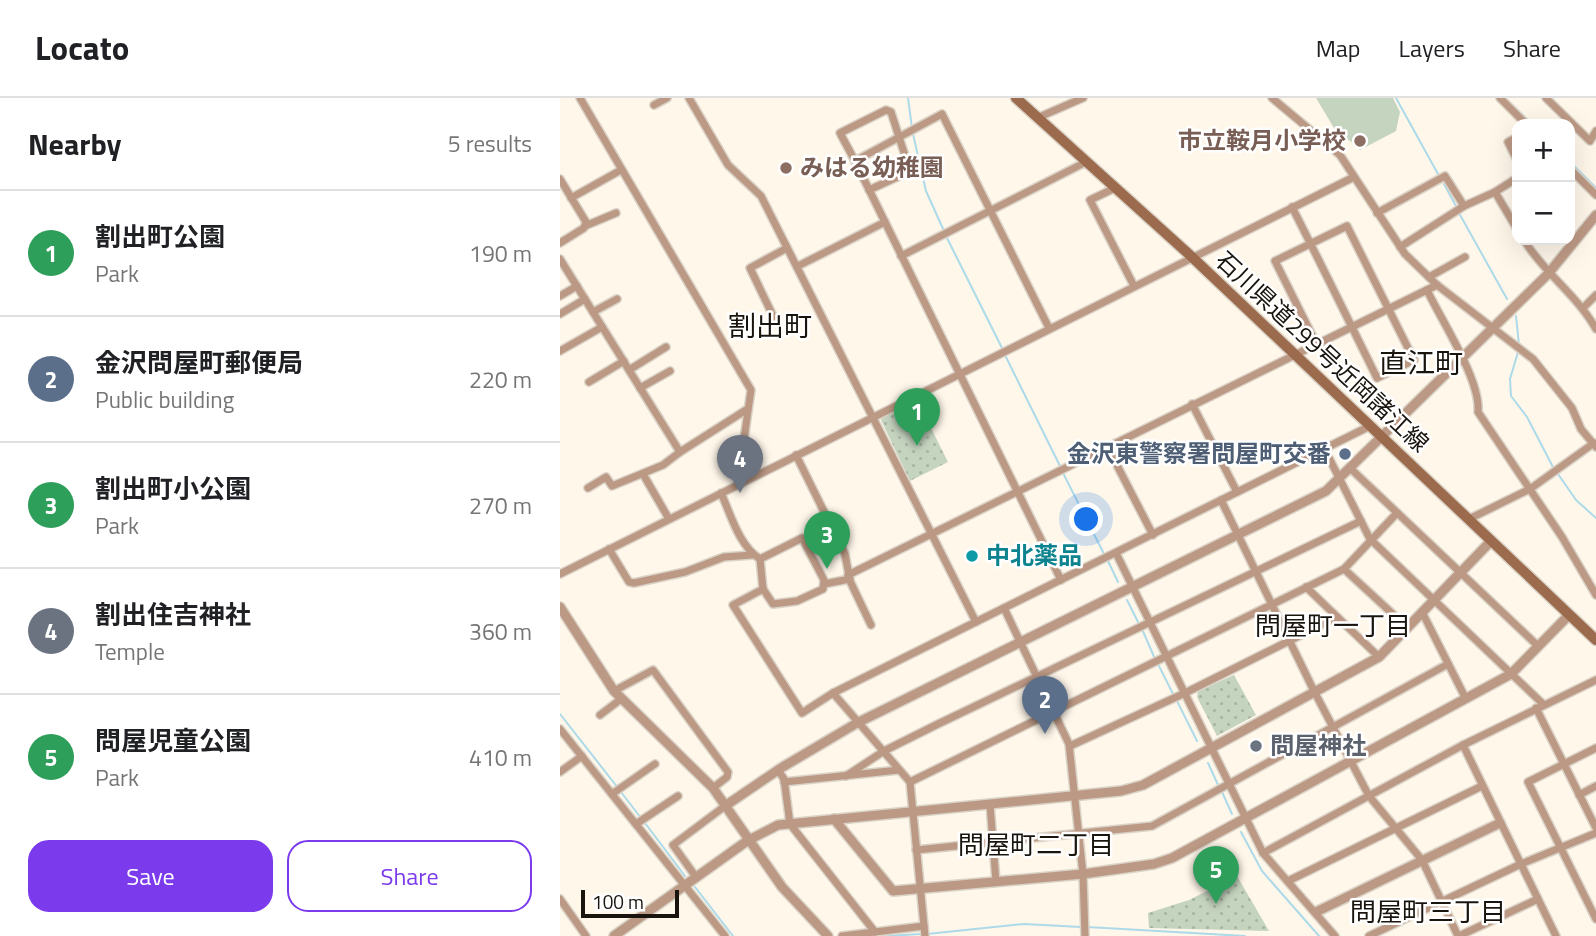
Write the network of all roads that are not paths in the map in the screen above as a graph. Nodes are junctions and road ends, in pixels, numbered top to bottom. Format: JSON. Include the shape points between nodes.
{"nodes":[{"id":1,"x":580,"y":98,"type":"edge"},
{"id":2,"x":667,"y":98,"type":"edge"},
{"id":3,"x":689,"y":98,"type":"edge"},
{"id":4,"x":1016,"y":98,"type":"edge"},
{"id":5,"x":1083,"y":98,"type":"edge"},
{"id":6,"x":1272,"y":98,"type":"edge"},
{"id":7,"x":1500,"y":98,"type":"edge"},
{"id":8,"x":1546,"y":98,"type":"edge"},
{"id":9,"x":654,"y":105,"type":"dead end"},
{"id":10,"x":1037,"y":118,"type":"junction"},
{"id":11,"x":1521,"y":119,"type":"edge"},
{"id":12,"x":1596,"y":131,"type":"edge"},
{"id":13,"x":900,"y":137,"type":"junction"},
{"id":14,"x":855,"y":161,"type":"junction"},
{"id":15,"x":1086,"y":162,"type":"junction"},
{"id":16,"x":621,"y":170,"type":"junction"},
{"id":17,"x":1354,"y":177,"type":"junction"},
{"id":18,"x":1575,"y":178,"type":"edge"},
{"id":19,"x":560,"y":179,"type":"edge"},
{"id":20,"x":1512,"y":180,"type":"edge"},
{"id":21,"x":1115,"y":188,"type":"junction"},
{"id":22,"x":869,"y":190,"type":"junction"},
{"id":23,"x":1495,"y":192,"type":"junction"},
{"id":24,"x":1596,"y":195,"type":"edge"},
{"id":25,"x":574,"y":197,"type":"junction"},
{"id":26,"x":1292,"y":207,"type":"junction"},
{"id":27,"x":1460,"y":209,"type":"junction"},
{"id":28,"x":991,"y":211,"type":"junction"},
{"id":29,"x":616,"y":212,"type":"dead end"},
{"id":30,"x":1377,"y":213,"type":"junction"},
{"id":31,"x":1596,"y":215,"type":"edge"},
{"id":32,"x":1512,"y":221,"type":"edge"},
{"id":33,"x":885,"y":222,"type":"junction"},
{"id":34,"x":585,"y":226,"type":"junction"},
{"id":35,"x":560,"y":243,"type":"edge"},
{"id":36,"x":1310,"y":243,"type":"junction"},
{"id":37,"x":1528,"y":245,"type":"edge"},
{"id":38,"x":1400,"y":247,"type":"junction"},
{"id":39,"x":787,"y":248,"type":"junction"},
{"id":40,"x":901,"y":256,"type":"junction"},
{"id":41,"x":1192,"y":257,"type":"junction"},
{"id":42,"x":1465,"y":257,"type":"dead end"},
{"id":43,"x":560,"y":259,"type":"edge"},
{"id":44,"x":798,"y":266,"type":"junction"},
{"id":45,"x":1548,"y":274,"type":"junction"},
{"id":46,"x":1429,"y":277,"type":"junction"},
{"id":47,"x":1437,"y":285,"type":"junction"},
{"id":48,"x":576,"y":286,"type":"junction"},
{"id":49,"x":1134,"y":286,"type":"junction"},
{"id":50,"x":1427,"y":290,"type":"junction"},
{"id":51,"x":1596,"y":295,"type":"edge"},
{"id":52,"x":560,"y":296,"type":"edge"},
{"id":53,"x":585,"y":299,"type":"junction"},
{"id":54,"x":617,"y":299,"type":"dead end"},
{"id":55,"x":1388,"y":308,"type":"junction"},
{"id":56,"x":1583,"y":308,"type":"junction"},
{"id":57,"x":593,"y":312,"type":"junction"},
{"id":58,"x":560,"y":314,"type":"edge"},
{"id":59,"x":775,"y":320,"type":"dead end"},
{"id":60,"x":1351,"y":326,"type":"junction"},
{"id":61,"x":602,"y":327,"type":"junction"},
{"id":62,"x":1049,"y":328,"type":"junction"},
{"id":63,"x":1492,"y":328,"type":"junction"},
{"id":64,"x":1596,"y":329,"type":"edge"},
{"id":65,"x":1315,"y":343,"type":"junction"},
{"id":66,"x":666,"y":347,"type":"dead end"},
{"id":67,"x":560,"y":351,"type":"edge"},
{"id":68,"x":1294,"y":353,"type":"junction"},
{"id":69,"x":1461,"y":359,"type":"junction"},
{"id":70,"x":624,"y":361,"type":"junction"},
{"id":71,"x":629,"y":370,"type":"junction"},
{"id":72,"x":670,"y":371,"type":"dead end"},
{"id":73,"x":960,"y":373,"type":"junction"},
{"id":74,"x":589,"y":382,"type":"dead end"},
{"id":75,"x":640,"y":388,"type":"junction"},
{"id":76,"x":1192,"y":404,"type":"junction"},
{"id":77,"x":746,"y":410,"type":"junction"},
{"id":78,"x":871,"y":417,"type":"junction"},
{"id":79,"x":1370,"y":426,"type":"junction"},
{"id":80,"x":1382,"y":438,"type":"junction"},
{"id":81,"x":1595,"y":445,"type":"edge"},
{"id":82,"x":1107,"y":446,"type":"junction"},
{"id":83,"x":1324,"y":448,"type":"junction"},
{"id":84,"x":680,"y":452,"type":"junction"},
{"id":85,"x":796,"y":454,"type":"junction"},
{"id":86,"x":1350,"y":469,"type":"junction"},
{"id":87,"x":643,"y":474,"type":"junction"},
{"id":88,"x":1340,"y":480,"type":"junction"},
{"id":89,"x":742,"y":481,"type":"junction"},
{"id":90,"x":588,"y":488,"type":"dead end"},
{"id":91,"x":1530,"y":489,"type":"junction"},
{"id":92,"x":1018,"y":491,"type":"junction"},
{"id":93,"x":1237,"y":492,"type":"junction"},
{"id":94,"x":721,"y":494,"type":"junction"},
{"id":95,"x":1221,"y":500,"type":"junction"},
{"id":96,"x":1397,"y":513,"type":"junction"},
{"id":97,"x":669,"y":519,"type":"junction"},
{"id":98,"x":1469,"y":519,"type":"junction"},
{"id":99,"x":1361,"y":521,"type":"junction"},
{"id":100,"x":932,"y":534,"type":"junction"},
{"id":101,"x":1237,"y":534,"type":"junction"},
{"id":102,"x":1153,"y":535,"type":"junction"},
{"id":103,"x":1370,"y":539,"type":"junction"},
{"id":104,"x":1491,"y":541,"type":"junction"},
{"id":105,"x":609,"y":549,"type":"junction"},
{"id":106,"x":1116,"y":553,"type":"junction"},
{"id":107,"x":756,"y":557,"type":"junction"},
{"id":108,"x":1344,"y":569,"type":"junction"},
{"id":109,"x":1256,"y":571,"type":"junction"},
{"id":110,"x":1461,"y":573,"type":"junction"},
{"id":111,"x":560,"y":574,"type":"edge"},
{"id":112,"x":849,"y":577,"type":"junction"},
{"id":113,"x":1061,"y":580,"type":"junction"},
{"id":114,"x":824,"y":584,"type":"junction"},
{"id":115,"x":1306,"y":587,"type":"junction"},
{"id":116,"x":1133,"y":588,"type":"junction"},
{"id":117,"x":763,"y":589,"type":"junction"},
{"id":118,"x":1596,"y":596,"type":"edge"},
{"id":119,"x":1435,"y":602,"type":"junction"},
{"id":120,"x":1272,"y":603,"type":"junction"},
{"id":121,"x":560,"y":607,"type":"edge"},
{"id":122,"x":1004,"y":608,"type":"junction"},
{"id":123,"x":1423,"y":614,"type":"junction"},
{"id":124,"x":1569,"y":615,"type":"junction"},
{"id":125,"x":1337,"y":617,"type":"junction"},
{"id":126,"x":976,"y":622,"type":"junction"},
{"id":127,"x":1146,"y":622,"type":"junction"},
{"id":128,"x":871,"y":625,"type":"dead end"},
{"id":129,"x":1408,"y":628,"type":"junction"},
{"id":130,"x":1596,"y":640,"type":"edge"},
{"id":131,"x":1290,"y":641,"type":"junction"},
{"id":132,"x":1020,"y":642,"type":"junction"},
{"id":133,"x":1538,"y":646,"type":"junction"},
{"id":134,"x":1379,"y":657,"type":"junction"},
{"id":135,"x":1159,"y":658,"type":"junction"},
{"id":136,"x":1448,"y":664,"type":"junction"},
{"id":137,"x":1511,"y":674,"type":"junction"},
{"id":138,"x":1037,"y":676,"type":"junction"},
{"id":139,"x":1596,"y":680,"type":"edge"},
{"id":140,"x":614,"y":691,"type":"junction"},
{"id":141,"x":1314,"y":691,"type":"junction"},
{"id":142,"x":833,"y":693,"type":"junction"},
{"id":143,"x":1178,"y":696,"type":"junction"},
{"id":144,"x":621,"y":699,"type":"junction"},
{"id":145,"x":1466,"y":699,"type":"junction"},
{"id":146,"x":1540,"y":706,"type":"junction"},
{"id":147,"x":1054,"y":711,"type":"junction"},
{"id":148,"x":600,"y":715,"type":"dead end"},
{"id":149,"x":857,"y":723,"type":"junction"},
{"id":150,"x":1332,"y":727,"type":"junction"},
{"id":151,"x":560,"y":729,"type":"edge"},
{"id":152,"x":1463,"y":745,"type":"junction"},
{"id":153,"x":1070,"y":746,"type":"junction"},
{"id":154,"x":1211,"y":748,"type":"junction"},
{"id":155,"x":1596,"y":748,"type":"edge"},
{"id":156,"x":884,"y":751,"type":"junction"},
{"id":157,"x":582,"y":756,"type":"junction"},
{"id":158,"x":1351,"y":762,"type":"junction"},
{"id":159,"x":1564,"y":764,"type":"junction"},
{"id":160,"x":655,"y":765,"type":"dead end"},
{"id":161,"x":778,"y":770,"type":"junction"},
{"id":162,"x":899,"y":770,"type":"junction"},
{"id":163,"x":560,"y":772,"type":"edge"},
{"id":164,"x":846,"y":776,"type":"junction"},
{"id":165,"x":784,"y":782,"type":"junction"},
{"id":166,"x":910,"y":782,"type":"junction"},
{"id":167,"x":1230,"y":783,"type":"junction"},
{"id":168,"x":1482,"y":786,"type":"junction"},
{"id":169,"x":1596,"y":786,"type":"edge"},
{"id":170,"x":713,"y":788,"type":"junction"},
{"id":171,"x":616,"y":791,"type":"junction"},
{"id":172,"x":1580,"y":795,"type":"junction"},
{"id":173,"x":678,"y":796,"type":"dead end"},
{"id":174,"x":1075,"y":796,"type":"junction"},
{"id":175,"x":1369,"y":796,"type":"junction"},
{"id":176,"x":990,"y":804,"type":"junction"},
{"id":177,"x":725,"y":806,"type":"junction"},
{"id":178,"x":913,"y":812,"type":"junction"},
{"id":179,"x":1247,"y":818,"type":"junction"},
{"id":180,"x":834,"y":819,"type":"junction"},
{"id":181,"x":640,"y":822,"type":"junction"},
{"id":182,"x":1500,"y":823,"type":"junction"},
{"id":183,"x":790,"y":824,"type":"junction"},
{"id":184,"x":1394,"y":828,"type":"junction"},
{"id":185,"x":1596,"y":828,"type":"edge"},
{"id":186,"x":1596,"y":833,"type":"edge"},
{"id":187,"x":1078,"y":835,"type":"junction"},
{"id":188,"x":747,"y":841,"type":"junction"},
{"id":189,"x":993,"y":843,"type":"junction"},
{"id":190,"x":1561,"y":848,"type":"junction"},
{"id":191,"x":916,"y":850,"type":"junction"},
{"id":192,"x":1264,"y":853,"type":"junction"},
{"id":193,"x":1422,"y":860,"type":"junction"},
{"id":194,"x":1521,"y":864,"type":"junction"},
{"id":195,"x":1083,"y":874,"type":"junction"},
{"id":196,"x":696,"y":877,"type":"junction"},
{"id":197,"x":1288,"y":881,"type":"junction"},
{"id":198,"x":996,"y":882,"type":"junction"},
{"id":199,"x":685,"y":884,"type":"junction"},
{"id":200,"x":920,"y":890,"type":"junction"},
{"id":201,"x":560,"y":899,"type":"edge"},
{"id":202,"x":1538,"y":899,"type":"junction"},
{"id":203,"x":1441,"y":901,"type":"junction"},
{"id":204,"x":1316,"y":912,"type":"junction"},
{"id":205,"x":1596,"y":919,"type":"edge"},
{"id":206,"x":924,"y":930,"type":"edge"},
{"id":207,"x":876,"y":932,"type":"junction"},
{"id":208,"x":1085,"y":934,"type":"edge"},
{"id":209,"x":586,"y":936,"type":"edge"},
{"id":210,"x":614,"y":936,"type":"edge"},
{"id":211,"x":725,"y":936,"type":"edge"},
{"id":212,"x":828,"y":936,"type":"edge"},
{"id":213,"x":842,"y":936,"type":"edge"},
{"id":214,"x":1335,"y":936,"type":"edge"},
{"id":215,"x":1369,"y":936,"type":"edge"},
{"id":216,"x":1459,"y":936,"type":"edge"},
{"id":217,"x":1556,"y":936,"type":"edge"}],
"edges":[{"from":1,"to":16,"type":"street"},
{"from":2,"to":9,"type":"street"},
{"from":3,"to":39,"type":"street","via":[[728,165],[761,195]]},
{"from":4,"to":10,"type":"main road","name":"石川県道299号近岡諸江線"},
{"from":5,"to":10,"type":"street"},
{"from":6,"to":17,"type":"street","via":[[1340,155]]},
{"from":7,"to":11,"type":"street"},
{"from":8,"to":12,"type":"street","via":[[1590,141]]},
{"from":10,"to":15,"type":"main road","name":"石川県道299号近岡諸江線"},
{"from":13,"to":14,"type":"street"},
{"from":13,"to":14,"type":"street","via":[[891,112],[886,110],[840,133]]},
{"from":13,"to":22,"type":"street","via":[[909,168]]},
{"from":13,"to":28,"type":"street","via":[[942,114]]},
{"from":14,"to":22,"type":"street"},
{"from":15,"to":21,"type":"main road","name":"石川県道299号近岡諸江線"},
{"from":15,"to":28,"type":"street"},
{"from":16,"to":25,"type":"street"},
{"from":16,"to":77,"type":"street","via":[[751,390]]},
{"from":17,"to":26,"type":"street"},
{"from":17,"to":30,"type":"street"},
{"from":18,"to":24,"type":"street"},
{"from":19,"to":25,"type":"street"},
{"from":20,"to":23,"type":"street"},
{"from":21,"to":41,"type":"main road","name":"石川県道299号近岡諸江線"},
{"from":21,"to":49,"type":"street","via":[[1090,200]]},
{"from":22,"to":33,"type":"street"},
{"from":23,"to":27,"type":"street"},
{"from":23,"to":32,"type":"street"},
{"from":25,"to":34,"type":"street"},
{"from":26,"to":36,"type":"street"},
{"from":26,"to":41,"type":"street"},
{"from":27,"to":30,"type":"street","via":[[1445,176]]},
{"from":27,"to":38,"type":"street"},
{"from":28,"to":40,"type":"street"},
{"from":28,"to":62,"type":"street"},
{"from":29,"to":34,"type":"street"},
{"from":30,"to":38,"type":"street"},
{"from":31,"to":45,"type":"street"},
{"from":33,"to":40,"type":"street"},
{"from":33,"to":44,"type":"street"},
{"from":34,"to":35,"type":"street"},
{"from":36,"to":55,"type":"street","via":[[1347,226]]},
{"from":36,"to":60,"type":"street"},
{"from":36,"to":65,"type":"street","via":[[1275,261]]},
{"from":37,"to":45,"type":"street"},
{"from":38,"to":46,"type":"street"},
{"from":39,"to":44,"type":"street"},
{"from":39,"to":59,"type":"street","via":[[750,268]]},
{"from":40,"to":73,"type":"street"},
{"from":41,"to":49,"type":"street"},
{"from":41,"to":68,"type":"main road","name":"石川県道299号近岡諸江線"},
{"from":42,"to":46,"type":"street"},
{"from":43,"to":48,"type":"street"},
{"from":44,"to":78,"type":"street"},
{"from":45,"to":56,"type":"street"},
{"from":45,"to":63,"type":"street"},
{"from":46,"to":47,"type":"street"},
{"from":47,"to":50,"type":"street"},
{"from":47,"to":63,"type":"street"},
{"from":48,"to":52,"type":"street"},
{"from":48,"to":53,"type":"street"},
{"from":49,"to":62,"type":"street"},
{"from":50,"to":55,"type":"street"},
{"from":50,"to":69,"type":"street"},
{"from":51,"to":56,"type":"street"},
{"from":53,"to":57,"type":"street"},
{"from":53,"to":58,"type":"street"},
{"from":54,"to":57,"type":"street"},
{"from":55,"to":60,"type":"street"},
{"from":55,"to":60,"type":"street","via":[[1414,360],[1377,378]]},
{"from":56,"to":64,"type":"street"},
{"from":57,"to":61,"type":"street"},
{"from":60,"to":65,"type":"street"},
{"from":61,"to":67,"type":"street"},
{"from":61,"to":70,"type":"street"},
{"from":62,"to":73,"type":"street"},
{"from":63,"to":69,"type":"street"},
{"from":63,"to":81,"type":"street","via":[[1533,359]]},
{"from":65,"to":68,"type":"street"},
{"from":66,"to":71,"type":"street"},
{"from":68,"to":76,"type":"street"},
{"from":68,"to":79,"type":"main road","name":"石川県道299号近岡諸江線"},
{"from":69,"to":80,"type":"street"},
{"from":69,"to":91,"type":"street","via":[[1479,400],[1478,412]]},
{"from":70,"to":71,"type":"street"},
{"from":70,"to":74,"type":"street"},
{"from":71,"to":75,"type":"street"},
{"from":72,"to":75,"type":"street"},
{"from":73,"to":78,"type":"street"},
{"from":73,"to":92,"type":"street"},
{"from":75,"to":84,"type":"street"},
{"from":76,"to":82,"type":"street"},
{"from":76,"to":93,"type":"street"},
{"from":77,"to":84,"type":"street"},
{"from":77,"to":89,"type":"street"},
{"from":78,"to":85,"type":"street"},
{"from":78,"to":100,"type":"street"},
{"from":79,"to":80,"type":"main road","name":"石川県道299号近岡諸江線"},
{"from":79,"to":83,"type":"street"},
{"from":80,"to":86,"type":"street"},
{"from":80,"to":98,"type":"main road","name":"石川県道299号近岡諸江線"},
{"from":81,"to":91,"type":"street"},
{"from":82,"to":92,"type":"street"},
{"from":82,"to":102,"type":"street"},
{"from":83,"to":88,"type":"street"},
{"from":83,"to":93,"type":"street"},
{"from":84,"to":87,"type":"street"},
{"from":85,"to":89,"type":"street"},
{"from":85,"to":112,"type":"street","via":[[845,554]]},
{"from":86,"to":88,"type":"street"},
{"from":86,"to":96,"type":"street"},
{"from":87,"to":90,"type":"street","via":[[612,486],[606,477]]},
{"from":87,"to":97,"type":"street"},
{"from":88,"to":99,"type":"street"},
{"from":88,"to":101,"type":"street"},
{"from":89,"to":94,"type":"street"},
{"from":91,"to":98,"type":"street"},
{"from":91,"to":118,"type":"street"},
{"from":92,"to":100,"type":"street"},
{"from":92,"to":113,"type":"street"},
{"from":93,"to":95,"type":"street"},
{"from":94,"to":97,"type":"street"},
{"from":94,"to":107,"type":"street"},
{"from":95,"to":101,"type":"street"},
{"from":95,"to":102,"type":"street"},
{"from":96,"to":103,"type":"street"},
{"from":96,"to":110,"type":"street"},
{"from":97,"to":105,"type":"street"},
{"from":98,"to":104,"type":"main road","name":"石川県道299号近岡諸江線"},
{"from":99,"to":103,"type":"street"},
{"from":99,"to":109,"type":"street"},
{"from":100,"to":112,"type":"street"},
{"from":100,"to":126,"type":"street"},
{"from":101,"to":109,"type":"street"},
{"from":101,"to":116,"type":"street"},
{"from":102,"to":106,"type":"street"},
{"from":103,"to":108,"type":"street"},
{"from":103,"to":119,"type":"street"},
{"from":104,"to":110,"type":"street"},
{"from":104,"to":124,"type":"main road","name":"石川県道299号近岡諸江線"},
{"from":105,"to":107,"type":"street","via":[[634,583],[685,572],[724,557]]},
{"from":105,"to":111,"type":"street"},
{"from":106,"to":113,"type":"street"},
{"from":106,"to":116,"type":"street"},
{"from":107,"to":114,"type":"street","via":[[802,538]]},
{"from":107,"to":117,"type":"street"},
{"from":108,"to":115,"type":"street"},
{"from":108,"to":129,"type":"street"},
{"from":109,"to":120,"type":"street"},
{"from":109,"to":127,"type":"street"},
{"from":110,"to":119,"type":"street"},
{"from":110,"to":133,"type":"street"},
{"from":112,"to":114,"type":"street"},
{"from":112,"to":128,"type":"street"},
{"from":113,"to":122,"type":"street"},
{"from":114,"to":117,"type":"street","via":[[823,589],[797,601],[773,604]]},
{"from":115,"to":120,"type":"street"},
{"from":115,"to":125,"type":"street"},
{"from":116,"to":127,"type":"street"},
{"from":116,"to":132,"type":"street"},
{"from":117,"to":142,"type":"street","via":[[733,605],[802,713]]},
{"from":119,"to":123,"type":"street"},
{"from":119,"to":137,"type":"street"},
{"from":120,"to":131,"type":"street"},
{"from":120,"to":135,"type":"street"},
{"from":121,"to":140,"type":"street"},
{"from":122,"to":126,"type":"street"},
{"from":122,"to":132,"type":"street"},
{"from":123,"to":129,"type":"street"},
{"from":123,"to":136,"type":"street"},
{"from":124,"to":130,"type":"main road","name":"石川県道299号近岡諸江線"},
{"from":124,"to":133,"type":"street"},
{"from":125,"to":131,"type":"street"},
{"from":125,"to":134,"type":"street"},
{"from":126,"to":142,"type":"street"},
{"from":127,"to":135,"type":"street"},
{"from":127,"to":138,"type":"street"},
{"from":129,"to":134,"type":"street"},
{"from":131,"to":141,"type":"street"},
{"from":131,"to":143,"type":"street"},
{"from":132,"to":138,"type":"street"},
{"from":132,"to":149,"type":"street"},
{"from":133,"to":137,"type":"street"},
{"from":134,"to":141,"type":"street"},
{"from":135,"to":143,"type":"street"},
{"from":135,"to":147,"type":"street"},
{"from":136,"to":145,"type":"street"},
{"from":136,"to":150,"type":"street"},
{"from":137,"to":145,"type":"street"},
{"from":137,"to":146,"type":"street"},
{"from":138,"to":147,"type":"street"},
{"from":138,"to":156,"type":"street"},
{"from":139,"to":146,"type":"street"},
{"from":140,"to":144,"type":"street"},
{"from":140,"to":170,"type":"street","via":[[653,670],[727,772]]},
{"from":141,"to":150,"type":"street"},
{"from":141,"to":154,"type":"street"},
{"from":142,"to":149,"type":"street"},
{"from":143,"to":153,"type":"street"},
{"from":143,"to":154,"type":"street"},
{"from":144,"to":148,"type":"street"},
{"from":144,"to":170,"type":"street"},
{"from":145,"to":158,"type":"street"},
{"from":146,"to":152,"type":"street"},
{"from":146,"to":159,"type":"street"},
{"from":147,"to":153,"type":"street"},
{"from":147,"to":166,"type":"street"},
{"from":149,"to":156,"type":"street"},
{"from":149,"to":161,"type":"street"},
{"from":150,"to":158,"type":"street"},
{"from":150,"to":167,"type":"street"},
{"from":151,"to":157,"type":"street"},
{"from":152,"to":168,"type":"street"},
{"from":152,"to":175,"type":"street"},
{"from":153,"to":174,"type":"street"},
{"from":154,"to":167,"type":"street"},
{"from":154,"to":174,"type":"street","via":[[1143,785]]},
{"from":155,"to":159,"type":"street"},
{"from":156,"to":162,"type":"street"},
{"from":156,"to":164,"type":"street"},
{"from":157,"to":163,"type":"street"},
{"from":157,"to":171,"type":"street"},
{"from":158,"to":175,"type":"street"},
{"from":158,"to":179,"type":"street"},
{"from":159,"to":172,"type":"street"},
{"from":159,"to":190,"type":"street","via":[[1528,782]]},
{"from":160,"to":171,"type":"street"},
{"from":161,"to":165,"type":"street"},
{"from":161,"to":177,"type":"street"},
{"from":162,"to":164,"type":"street"},
{"from":162,"to":166,"type":"street"},
{"from":164,"to":165,"type":"street"},
{"from":165,"to":183,"type":"street"},
{"from":166,"to":178,"type":"street"},
{"from":167,"to":179,"type":"street"},
{"from":167,"to":187,"type":"street","via":[[1152,826]]},
{"from":168,"to":182,"type":"street"},
{"from":168,"to":184,"type":"street"},
{"from":169,"to":172,"type":"street"},
{"from":170,"to":177,"type":"street"},
{"from":171,"to":181,"type":"street"},
{"from":172,"to":185,"type":"street"},
{"from":173,"to":181,"type":"street"},
{"from":174,"to":176,"type":"street"},
{"from":174,"to":187,"type":"street"},
{"from":175,"to":184,"type":"street"},
{"from":175,"to":192,"type":"street"},
{"from":176,"to":178,"type":"street"},
{"from":176,"to":189,"type":"street"},
{"from":177,"to":188,"type":"street"},
{"from":177,"to":196,"type":"street","via":[[673,845]]},
{"from":178,"to":180,"type":"street"},
{"from":178,"to":191,"type":"street"},
{"from":179,"to":192,"type":"street"},
{"from":179,"to":195,"type":"street","via":[[1154,864]]},
{"from":180,"to":183,"type":"street"},
{"from":180,"to":200,"type":"street","via":[[892,891]]},
{"from":181,"to":199,"type":"street"},
{"from":182,"to":193,"type":"street"},
{"from":182,"to":194,"type":"street"},
{"from":183,"to":188,"type":"street"},
{"from":183,"to":207,"type":"street"},
{"from":184,"to":193,"type":"street"},
{"from":184,"to":197,"type":"street"},
{"from":186,"to":190,"type":"street"},
{"from":187,"to":189,"type":"street"},
{"from":187,"to":195,"type":"street"},
{"from":188,"to":196,"type":"street"},
{"from":188,"to":212,"type":"street"},
{"from":189,"to":191,"type":"street"},
{"from":189,"to":198,"type":"street"},
{"from":190,"to":194,"type":"street"},
{"from":190,"to":205,"type":"street"},
{"from":191,"to":200,"type":"street"},
{"from":192,"to":197,"type":"street"},
{"from":193,"to":203,"type":"street"},
{"from":193,"to":204,"type":"street"},
{"from":194,"to":202,"type":"street"},
{"from":194,"to":203,"type":"street"},
{"from":195,"to":198,"type":"street"},
{"from":195,"to":208,"type":"street"},
{"from":196,"to":199,"type":"street"},
{"from":197,"to":204,"type":"street"},
{"from":198,"to":200,"type":"street"},
{"from":199,"to":210,"type":"street"},
{"from":199,"to":211,"type":"street"},
{"from":200,"to":206,"type":"street"},
{"from":201,"to":209,"type":"street"},
{"from":202,"to":216,"type":"street"},
{"from":202,"to":217,"type":"street"},
{"from":203,"to":215,"type":"street"},
{"from":203,"to":216,"type":"street"},
{"from":204,"to":214,"type":"street"},
{"from":206,"to":207,"type":"street"},
{"from":207,"to":213,"type":"street"}]}
